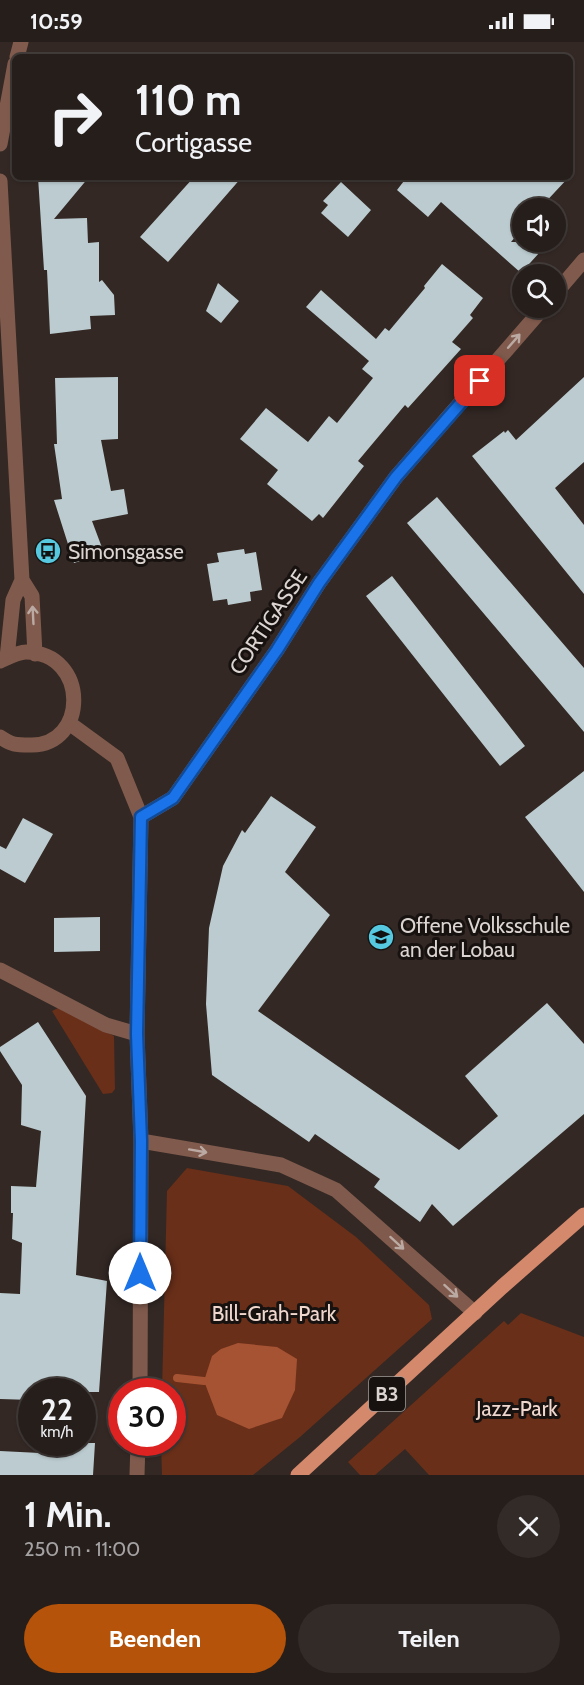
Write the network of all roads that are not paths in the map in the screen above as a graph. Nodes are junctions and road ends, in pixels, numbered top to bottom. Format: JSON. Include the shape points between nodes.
{"nodes":[{"id":1,"x":12,"y":80,"type":"edge"},
{"id":2,"x":0,"y":144,"type":"edge"},
{"id":3,"x":0,"y":181,"type":"edge"},
{"id":4,"x":584,"y":260,"type":"edge"},
{"id":5,"x":566,"y":281,"type":"edge"},
{"id":6,"x":534,"y":318,"type":"edge"},
{"id":7,"x":22,"y":580,"type":"junction"},
{"id":8,"x":35,"y":654,"type":"junction"},
{"id":9,"x":3,"y":660,"type":"edge"},
{"id":10,"x":69,"y":723,"type":"junction"},
{"id":11,"x":0,"y":737,"type":"edge"},
{"id":12,"x":141,"y":817,"type":"junction"},
{"id":13,"x":0,"y":970,"type":"edge"},
{"id":14,"x":137,"y":1034,"type":"junction"},
{"id":15,"x":141,"y":1141,"type":"junction"},
{"id":16,"x":584,"y":1215,"type":"edge"},
{"id":17,"x":475,"y":1313,"type":"junction"},
{"id":18,"x":140,"y":1378,"type":"edge"},
{"id":19,"x":138,"y":1456,"type":"edge"},
{"id":20,"x":137,"y":1475,"type":"edge"},
{"id":21,"x":298,"y":1475,"type":"edge"}],
"edges":[{"from":1,"to":2,"type":"street"},
{"from":3,"to":7,"type":"street"},
{"from":4,"to":5,"type":"street"},
{"from":12,"to":6,"type":"street","name":"CORTIGASSE","one_way":true,"via":[[173,798],[396,477]]},
{"from":8,"to":7,"type":"street","one_way":true,"via":[[32,596]]},
{"from":7,"to":9,"type":"street","via":[[13,600]]},
{"from":8,"to":9,"type":"street","via":[[24,651]]},
{"from":8,"to":10,"type":"street","via":[[49,656],[65,669],[75,694]]},
{"from":10,"to":11,"type":"street","via":[[40,746],[12,745]]},
{"from":10,"to":12,"type":"street","via":[[117,758]]},
{"from":12,"to":14,"type":"street"},
{"from":13,"to":14,"type":"street","via":[[106,1025]]},
{"from":14,"to":15,"type":"street"},
{"from":15,"to":17,"type":"street","one_way":true,"via":[[281,1165],[336,1190]]},
{"from":15,"to":18,"type":"street"},
{"from":16,"to":17,"type":"main road","number":"B3"},
{"from":17,"to":21,"type":"main road","number":"B3"},
{"from":19,"to":20,"type":"street"}]}
